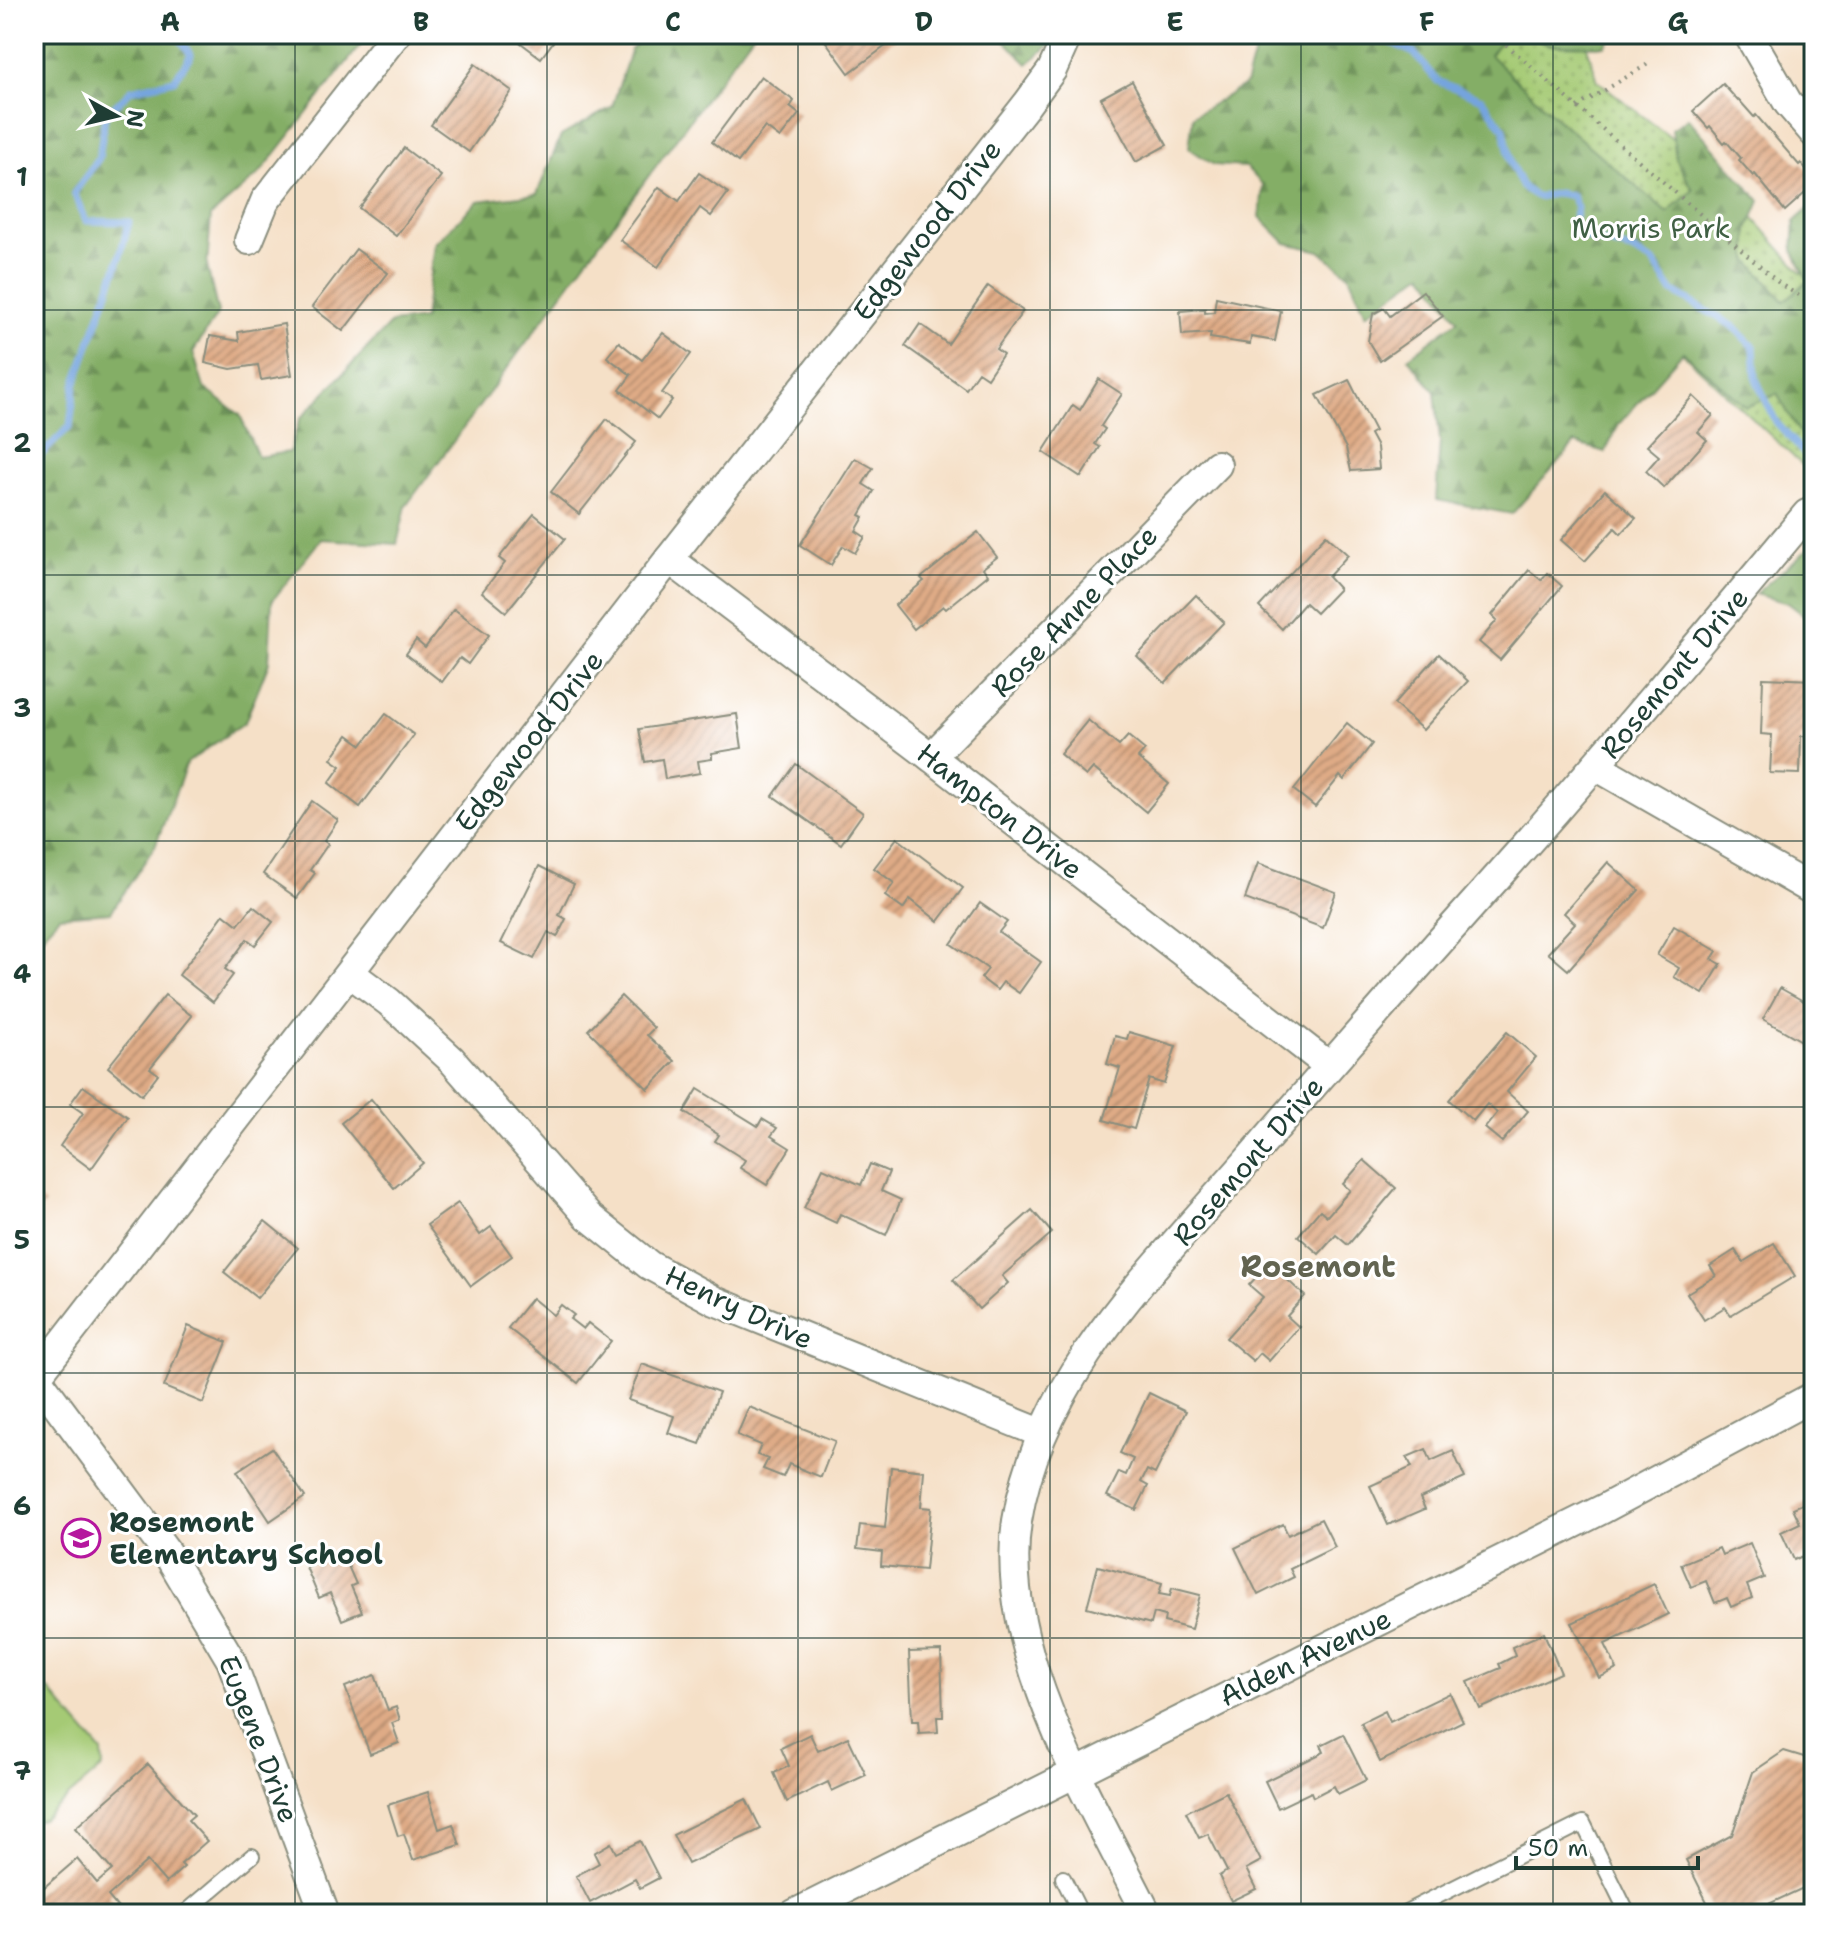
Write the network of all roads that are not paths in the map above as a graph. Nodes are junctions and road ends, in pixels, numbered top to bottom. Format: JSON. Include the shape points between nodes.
{"nodes":[{"id":1,"x":396,"y":34,"type":"edge"},
{"id":2,"x":1068,"y":34,"type":"edge"},
{"id":3,"x":1748,"y":34,"type":"edge"},
{"id":4,"x":1814,"y":133,"type":"edge"},
{"id":5,"x":249,"y":240,"type":"dead end"},
{"id":6,"x":1217,"y":465,"type":"dead end"},
{"id":7,"x":1807,"y":514,"type":"dead end"},
{"id":8,"x":669,"y":559,"type":"junction"},
{"id":9,"x":931,"y":757,"type":"junction"},
{"id":10,"x":1596,"y":766,"type":"junction"},
{"id":11,"x":1814,"y":891,"type":"edge"},
{"id":12,"x":350,"y":973,"type":"junction"},
{"id":13,"x":1329,"y":1066,"type":"junction"},
{"id":14,"x":35,"y":1379,"type":"edge"},
{"id":15,"x":1814,"y":1396,"type":"edge"},
{"id":16,"x":1041,"y":1433,"type":"junction"},
{"id":17,"x":1077,"y":1772,"type":"junction"},
{"id":18,"x":252,"y":1856,"type":"dead end"},
{"id":19,"x":1063,"y":1878,"type":"dead end"},
{"id":20,"x":184,"y":1914,"type":"edge"},
{"id":21,"x":325,"y":1914,"type":"edge"},
{"id":22,"x":794,"y":1914,"type":"edge"},
{"id":23,"x":1081,"y":1914,"type":"edge"},
{"id":24,"x":1147,"y":1914,"type":"edge"},
{"id":25,"x":1402,"y":1914,"type":"edge"},
{"id":26,"x":1628,"y":1914,"type":"edge"}],
"edges":[{"from":1,"to":5,"type":"street","via":[[265,201]]},
{"from":2,"to":8,"type":"street","name":"Edgewood Drive","via":[[1052,70],[1027,104]]},
{"from":3,"to":4,"type":"street","via":[[1788,103]]},
{"from":6,"to":9,"type":"street","name":"Rose Anne Place"},
{"from":7,"to":10,"type":"street","name":"Rosemont Drive"},
{"from":8,"to":9,"type":"street","name":"Hampton Drive"},
{"from":8,"to":12,"type":"street","name":"Edgewood Drive"},
{"from":9,"to":13,"type":"street","name":"Hampton Drive"},
{"from":10,"to":11,"type":"street"},
{"from":10,"to":13,"type":"street","name":"Rosemont Drive"},
{"from":12,"to":14,"type":"street","name":"Edgewood Drive"},
{"from":12,"to":16,"type":"street","name":"Henry Drive","via":[[451,1059],[588,1216],[649,1265],[715,1301]]},
{"from":13,"to":16,"type":"street","name":"Rosemont Drive","via":[[1099,1333]]},
{"from":14,"to":21,"type":"street","name":"Eugene Drive","via":[[169,1556],[231,1660]]},
{"from":15,"to":17,"type":"street","name":"Alden Avenue","via":[[1603,1509]]},
{"from":16,"to":17,"type":"street","name":"Rosemont Drive","via":[[1017,1522],[1016,1599],[1031,1666]]},
{"from":17,"to":22,"type":"street","name":"Alden Avenue"},
{"from":17,"to":24,"type":"street","name":"Rosemont Drive"},
{"from":18,"to":20,"type":"lane"},
{"from":19,"to":23,"type":"lane"},
{"from":25,"to":26,"type":"lane","via":[[1583,1823]]}]}
